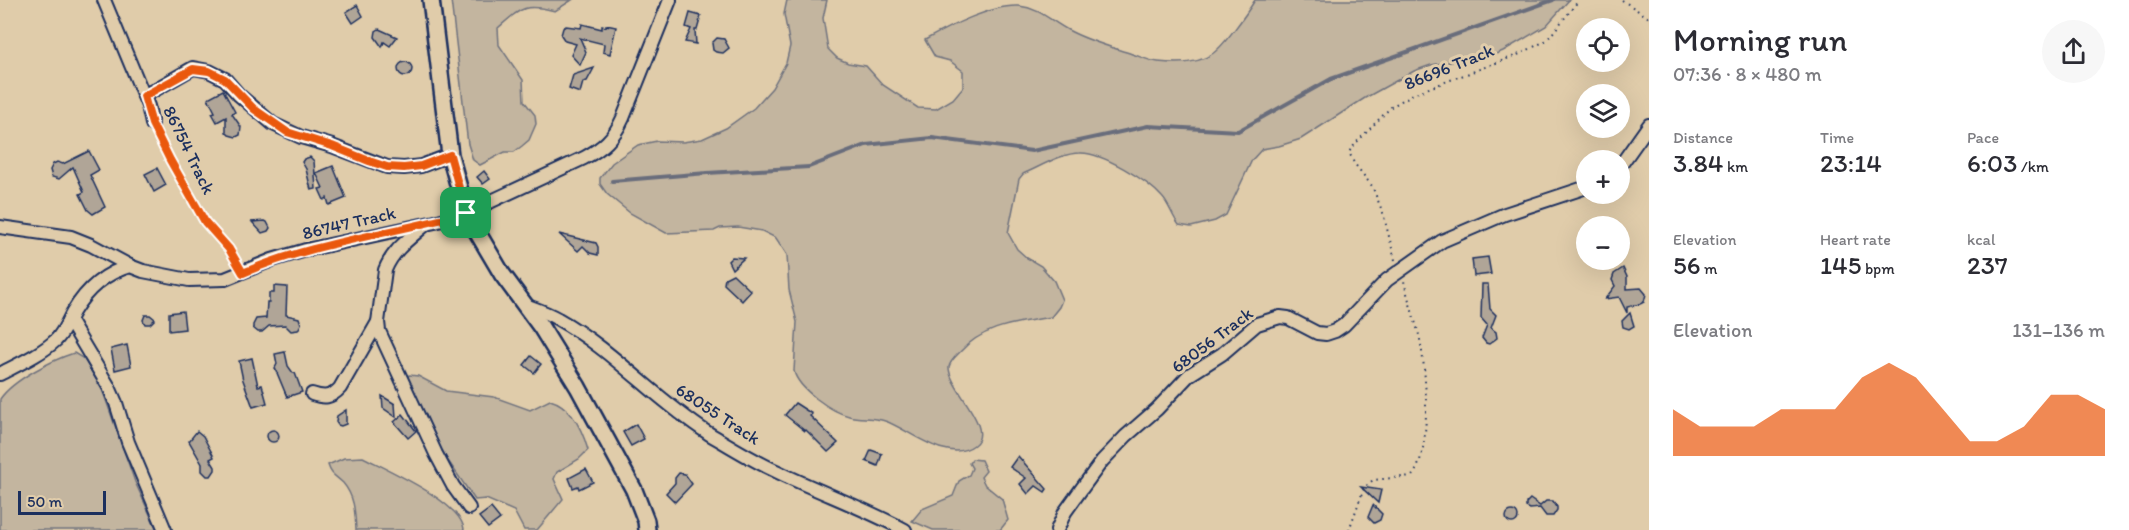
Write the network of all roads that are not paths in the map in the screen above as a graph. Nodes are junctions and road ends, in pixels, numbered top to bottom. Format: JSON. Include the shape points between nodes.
{"nodes":[{"id":1,"x":104,"y":0,"type":"edge"},
{"id":2,"x":431,"y":0,"type":"edge"},
{"id":3,"x":670,"y":0,"type":"edge"},
{"id":4,"x":144,"y":96,"type":"junction"},
{"id":5,"x":152,"y":124,"type":"road end"},
{"id":6,"x":1649,"y":125,"type":"edge"},
{"id":7,"x":1630,"y":152,"type":"edge"},
{"id":8,"x":450,"y":155,"type":"junction"},
{"id":9,"x":1576,"y":191,"type":"edge"},
{"id":10,"x":466,"y":213,"type":"junction"},
{"id":11,"x":426,"y":224,"type":"junction"},
{"id":12,"x":0,"y":227,"type":"edge"},
{"id":13,"x":130,"y":266,"type":"junction"},
{"id":14,"x":525,"y":304,"type":"junction"},
{"id":15,"x":69,"y":320,"type":"junction"},
{"id":16,"x":378,"y":322,"type":"junction"},
{"id":17,"x":0,"y":374,"type":"edge"},
{"id":18,"x":312,"y":394,"type":"dead end"},
{"id":19,"x":469,"y":508,"type":"dead end"},
{"id":20,"x":647,"y":527,"type":"edge"},
{"id":21,"x":165,"y":530,"type":"edge"},
{"id":22,"x":905,"y":530,"type":"edge"},
{"id":23,"x":1057,"y":530,"type":"edge"}],
"edges":[{"from":1,"to":4,"type":"street","name":"86754 Track"},
{"from":2,"to":8,"type":"street"},
{"from":3,"to":10,"type":"street","name":"86747 Track","via":[[610,141],[584,158]]},
{"from":4,"to":5,"type":"street","name":"86754 Track"},
{"from":4,"to":8,"type":"street","via":[[193,69],[209,71],[225,79],[273,124],[387,167],[421,166]]},
{"from":6,"to":7,"type":"street"},
{"from":8,"to":10,"type":"street"},
{"from":9,"to":23,"type":"street","name":"68056 Track","via":[[1474,226],[1442,242],[1387,280],[1335,331],[1317,333],[1280,317],[1257,324],[1189,375],[1102,461],[1065,512]]},
{"from":10,"to":11,"type":"street","name":"86747 Track"},
{"from":10,"to":14,"type":"street"},
{"from":11,"to":13,"type":"street","name":"86747 Track","via":[[306,250],[225,279],[189,280]]},
{"from":11,"to":16,"type":"street","via":[[399,246],[388,262]]},
{"from":12,"to":13,"type":"street","name":"86747 Track","via":[[71,237]]},
{"from":13,"to":15,"type":"street","via":[[95,284],[81,298]]},
{"from":14,"to":20,"type":"street","via":[[579,387],[634,490]]},
{"from":14,"to":22,"type":"street","name":"68055 Track","via":[[579,333],[706,432],[775,471]]},
{"from":15,"to":17,"type":"street","via":[[57,339]]},
{"from":15,"to":21,"type":"street","via":[[109,387]]},
{"from":16,"to":18,"type":"street","via":[[340,388],[326,397]]},
{"from":16,"to":19,"type":"street","via":[[387,352],[436,454]]}]}
